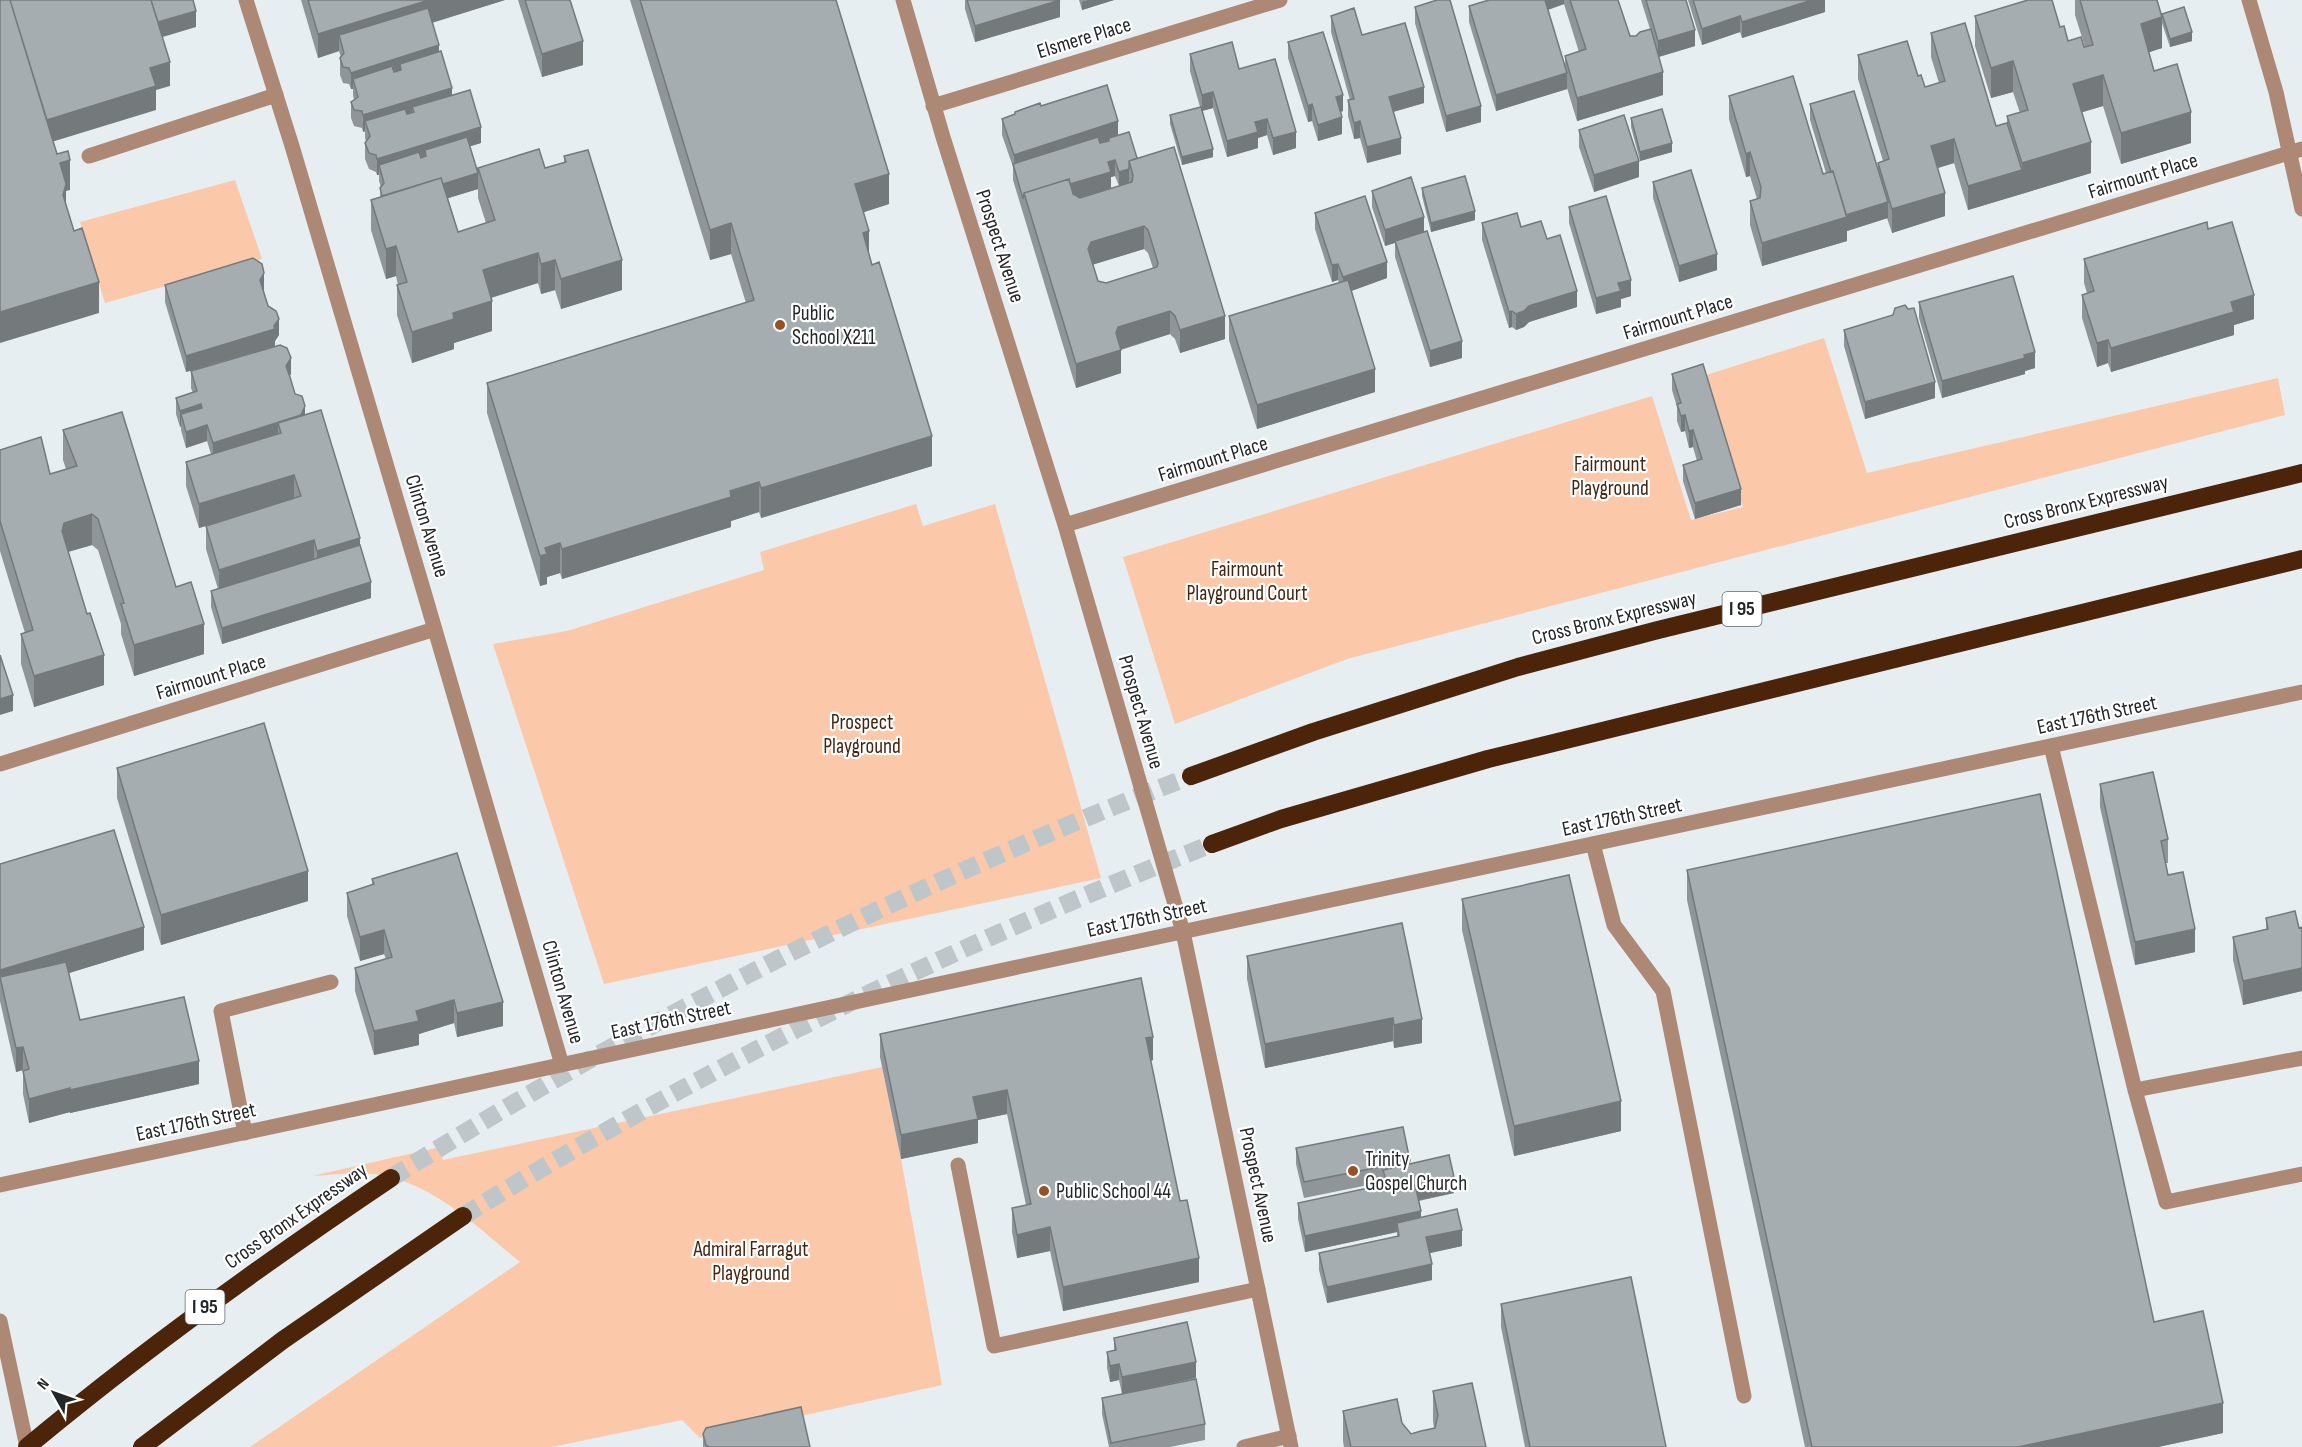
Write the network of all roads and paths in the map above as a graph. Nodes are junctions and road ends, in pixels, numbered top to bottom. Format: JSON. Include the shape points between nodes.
{"nodes":[{"id":1,"x":246,"y":0,"type":"edge"},
{"id":2,"x":903,"y":0,"type":"edge"},
{"id":3,"x":1280,"y":0,"type":"edge"},
{"id":4,"x":2248,"y":0,"type":"edge"},
{"id":5,"x":276,"y":95,"type":"junction"},
{"id":6,"x":933,"y":106,"type":"junction"},
{"id":7,"x":2296,"y":151,"type":"edge"},
{"id":8,"x":88,"y":156,"type":"dead end"},
{"id":9,"x":2302,"y":209,"type":"edge"},
{"id":10,"x":2302,"y":473,"type":"edge"},
{"id":11,"x":1065,"y":525,"type":"junction"},
{"id":12,"x":2302,"y":559,"type":"edge"},
{"id":13,"x":435,"y":629,"type":"junction"},
{"id":14,"x":2302,"y":692,"type":"edge"},
{"id":15,"x":2050,"y":746,"type":"junction"},
{"id":16,"x":0,"y":764,"type":"edge"},
{"id":17,"x":1191,"y":776,"type":"tunnel mouth"},
{"id":18,"x":1212,"y":844,"type":"tunnel mouth"},
{"id":19,"x":1593,"y":844,"type":"junction"},
{"id":20,"x":1184,"y":932,"type":"junction"},
{"id":21,"x":331,"y":982,"type":"dead end"},
{"id":22,"x":2302,"y":1058,"type":"edge"},
{"id":23,"x":562,"y":1065,"type":"junction"},
{"id":24,"x":2135,"y":1090,"type":"junction"},
{"id":25,"x":245,"y":1133,"type":"junction"},
{"id":26,"x":958,"y":1165,"type":"dead end"},
{"id":27,"x":2302,"y":1174,"type":"edge"},
{"id":28,"x":391,"y":1178,"type":"tunnel mouth"},
{"id":29,"x":0,"y":1185,"type":"edge"},
{"id":30,"x":463,"y":1216,"type":"tunnel mouth"},
{"id":31,"x":1258,"y":1289,"type":"junction"},
{"id":32,"x":0,"y":1321,"type":"edge"},
{"id":33,"x":1744,"y":1396,"type":"dead end"},
{"id":34,"x":1290,"y":1442,"type":"edge"},
{"id":35,"x":27,"y":1447,"type":"edge"},
{"id":36,"x":142,"y":1447,"type":"edge"},
{"id":37,"x":1244,"y":1447,"type":"edge"}],
"edges":[{"from":1,"to":5,"type":"street","name":"Clinton Avenue"},
{"from":2,"to":6,"type":"street","name":"Prospect Avenue"},
{"from":3,"to":6,"type":"street","name":"Elsmere Place"},
{"from":4,"to":7,"type":"street"},
{"from":5,"to":8,"type":"street"},
{"from":5,"to":13,"type":"street","name":"Clinton Avenue"},
{"from":6,"to":11,"type":"street","name":"Prospect Avenue"},
{"from":7,"to":9,"type":"street"},
{"from":7,"to":11,"type":"street","name":"Fairmount Place"},
{"from":10,"to":17,"type":"highway","name":"Cross Bronx Expressway","number":"I 95","via":[[1528,664],[1382,709]]},
{"from":11,"to":20,"type":"street","name":"Prospect Avenue"},
{"from":12,"to":18,"type":"highway","via":[[1488,759],[1281,819]]},
{"from":13,"to":16,"type":"street","name":"Fairmount Place"},
{"from":13,"to":23,"type":"street","name":"Clinton Avenue"},
{"from":14,"to":15,"type":"street","name":"East 176th Street"},
{"from":15,"to":19,"type":"street","name":"East 176th Street"},
{"from":15,"to":24,"type":"street"},
{"from":19,"to":20,"type":"street","name":"East 176th Street"},
{"from":19,"to":33,"type":"street","via":[[1614,925],[1663,991]]},
{"from":20,"to":23,"type":"street","name":"East 176th Street"},
{"from":20,"to":31,"type":"street","name":"Prospect Avenue"},
{"from":21,"to":25,"type":"street","via":[[221,1011]]},
{"from":22,"to":24,"type":"street"},
{"from":23,"to":25,"type":"street","name":"East 176th Street"},
{"from":24,"to":27,"type":"street","via":[[2166,1202]]},
{"from":25,"to":29,"type":"street","name":"East 176th Street"},
{"from":26,"to":31,"type":"street","via":[[994,1346]]},
{"from":28,"to":35,"type":"highway","name":"Cross Bronx Expressway","number":"I 95","via":[[230,1289]]},
{"from":30,"to":36,"type":"highway","via":[[283,1340]]},
{"from":31,"to":34,"type":"street","name":"Prospect Avenue"},
{"from":32,"to":35,"type":"street"},
{"from":34,"to":37,"type":"street"}]}
